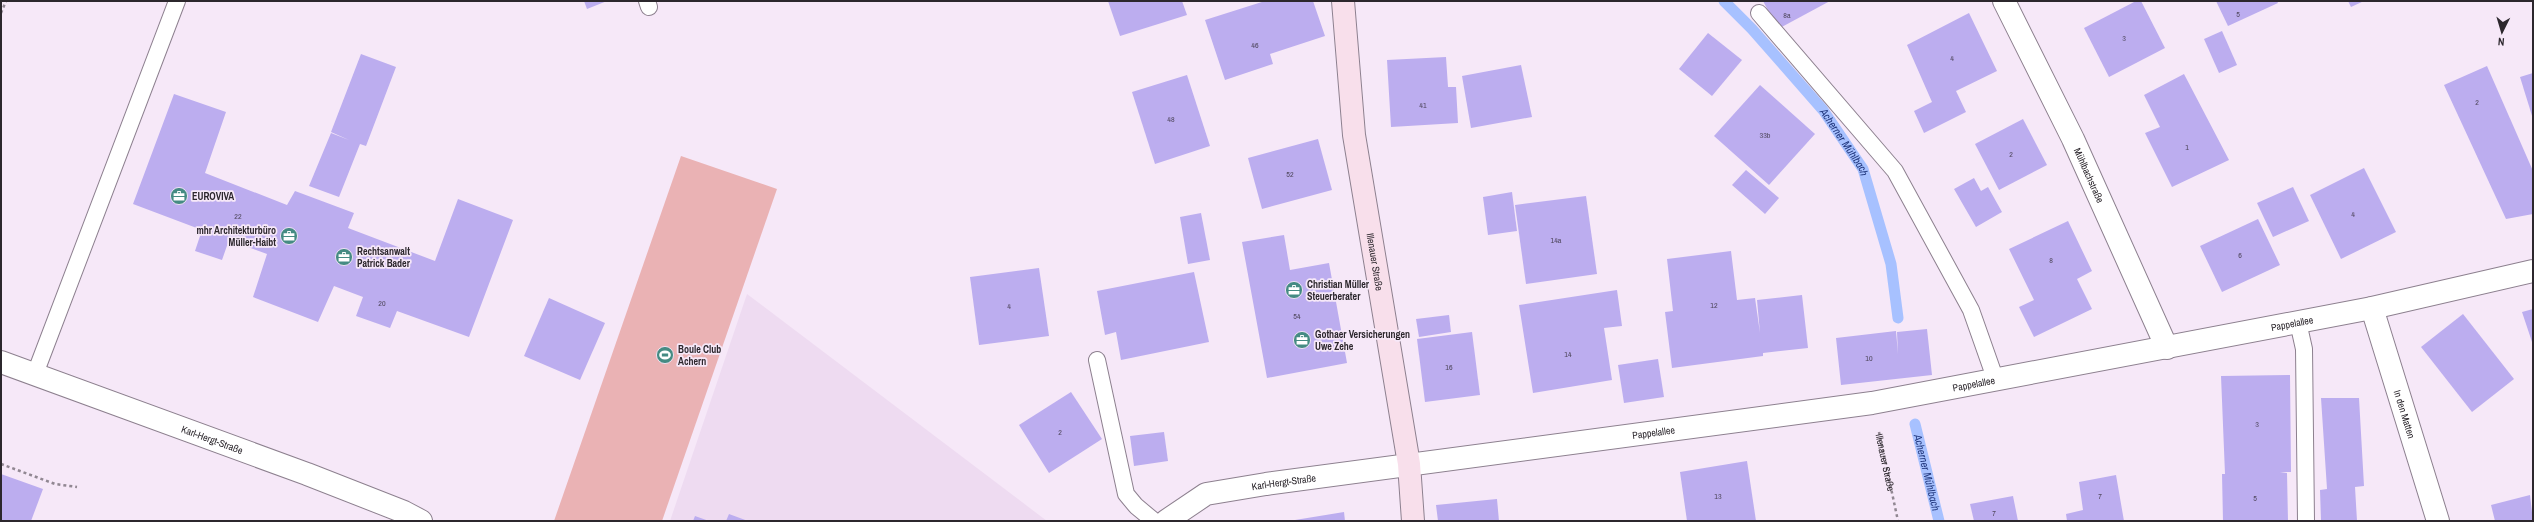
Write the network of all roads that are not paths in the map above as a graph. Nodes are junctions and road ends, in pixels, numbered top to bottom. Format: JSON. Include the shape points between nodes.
{"nodes":[{"id":1,"x":178,"y":1,"type":"edge"},
{"id":2,"x":1343,"y":1,"type":"edge"},
{"id":3,"x":2008,"y":2,"type":"edge"},
{"id":4,"x":1759,"y":13,"type":"dead end"},
{"id":5,"x":2533,"y":271,"type":"edge"},
{"id":6,"x":2372,"y":308,"type":"junction"},
{"id":7,"x":2298,"y":322,"type":"junction"},
{"id":8,"x":2167,"y":348,"type":"junction"},
{"id":9,"x":1097,"y":360,"type":"dead end"},
{"id":10,"x":1,"y":362,"type":"edge"},
{"id":11,"x":35,"y":374,"type":"junction"},
{"id":12,"x":1996,"y":378,"type":"junction"},
{"id":13,"x":1409,"y":464,"type":"junction"},
{"id":14,"x":421,"y":521,"type":"edge"},
{"id":15,"x":1154,"y":521,"type":"edge"},
{"id":16,"x":1166,"y":521,"type":"edge"},
{"id":17,"x":1414,"y":521,"type":"edge"},
{"id":18,"x":2306,"y":521,"type":"edge"},
{"id":19,"x":2438,"y":521,"type":"edge"}],
"edges":[{"from":1,"to":11,"type":"lane"},
{"from":2,"to":13,"type":"main road","name":"Illenauer Straße","via":[[1354,135]]},
{"from":3,"to":8,"type":"street","name":"Mühlbachstraße"},
{"from":4,"to":12,"type":"lane","via":[[1895,171],[1971,310]]},
{"from":5,"to":6,"type":"street","name":"Pappelallee"},
{"from":6,"to":7,"type":"street","name":"Pappelallee"},
{"from":6,"to":19,"type":"street","name":"In den Matten"},
{"from":7,"to":8,"type":"street","name":"Pappelallee"},
{"from":7,"to":18,"type":"lane","via":[[2304,349]]},
{"from":8,"to":12,"type":"street","name":"Pappelallee"},
{"from":9,"to":15,"type":"lane","via":[[1126,494]]},
{"from":10,"to":11,"type":"street","name":"Karl-Hergt-Straße"},
{"from":11,"to":14,"type":"street","name":"Karl-Hergt-Straße","via":[[307,474]]},
{"from":12,"to":13,"type":"street","name":"Pappelallee","via":[[1872,403]]},
{"from":13,"to":16,"type":"street","name":"Karl-Hergt-Straße","via":[[1206,494]]},
{"from":13,"to":17,"type":"main road","name":"Illenauer Straße"}]}
